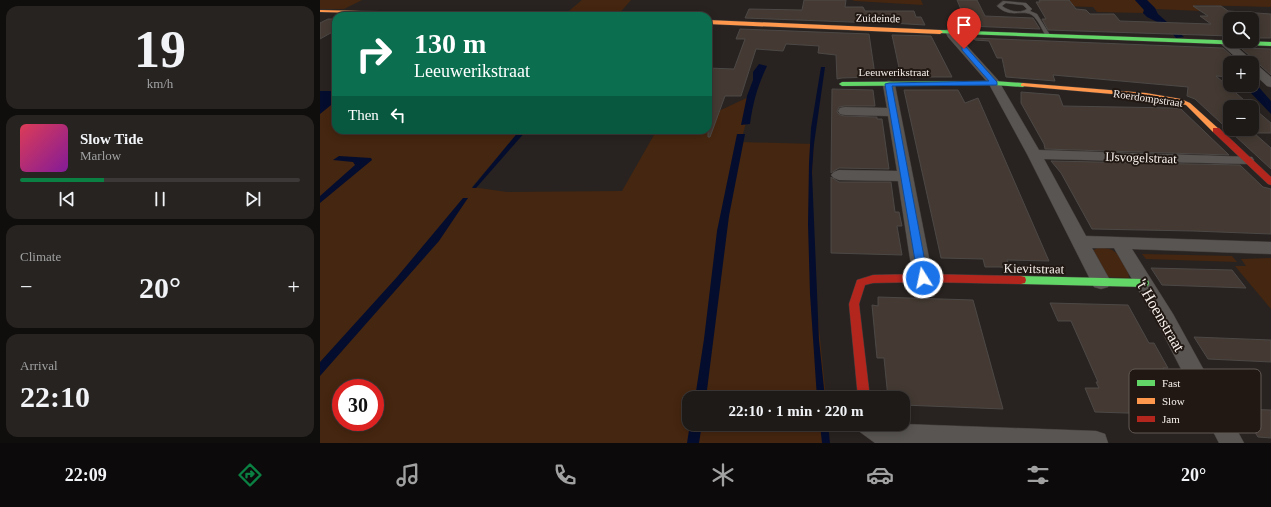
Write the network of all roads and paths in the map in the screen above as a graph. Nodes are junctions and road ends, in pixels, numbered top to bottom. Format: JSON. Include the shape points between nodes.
{"nodes":[{"id":1,"x":320,"y":11,"type":"edge"},
{"id":2,"x":352,"y":12,"type":"edge"},
{"id":3,"x":1028,"y":12,"type":"junction"},
{"id":4,"x":712,"y":22,"type":"edge"},
{"id":5,"x":950,"y":31,"type":"junction"},
{"id":6,"x":1048,"y":35,"type":"junction"},
{"id":7,"x":1223,"y":42,"type":"edge"},
{"id":8,"x":1259,"y":43,"type":"edge"},
{"id":9,"x":1271,"y":44,"type":"edge"},
{"id":10,"x":1232,"y":48,"type":"edge"},
{"id":11,"x":1241,"y":56,"type":"edge"},
{"id":12,"x":1259,"y":72,"type":"edge"},
{"id":13,"x":994,"y":83,"type":"junction"},
{"id":14,"x":1271,"y":83,"type":"edge"},
{"id":15,"x":842,"y":84,"type":"dead end"},
{"id":16,"x":889,"y":84,"type":"junction"},
{"id":17,"x":845,"y":111,"type":"dead end"},
{"id":18,"x":894,"y":112,"type":"junction"},
{"id":19,"x":1034,"y":154,"type":"junction"},
{"id":20,"x":1248,"y":160,"type":"junction"},
{"id":21,"x":839,"y":175,"type":"dead end"},
{"id":22,"x":904,"y":176,"type":"junction"},
{"id":23,"x":1271,"y":182,"type":"edge"},
{"id":24,"x":1080,"y":242,"type":"junction"},
{"id":25,"x":1119,"y":242,"type":"junction"},
{"id":26,"x":1271,"y":248,"type":"edge"},
{"id":27,"x":923,"y":278,"type":"junction"},
{"id":28,"x":1101,"y":282,"type":"junction"},
{"id":29,"x":1144,"y":283,"type":"junction"},
{"id":30,"x":1192,"y":369,"type":"edge"},
{"id":31,"x":863,"y":391,"type":"edge"},
{"id":32,"x":880,"y":431,"type":"edge"},
{"id":33,"x":1227,"y":433,"type":"edge"},
{"id":34,"x":1096,"y":443,"type":"edge"},
{"id":35,"x":1232,"y":443,"type":"edge"}],
"edges":[{"from":1,"to":2,"type":"street"},
{"from":3,"to":3,"type":"lane","via":[[1030,8],[1019,3],[1005,2],[999,6],[1013,12]]},
{"from":3,"to":6,"type":"lane","via":[[1035,15]]},
{"from":4,"to":5,"type":"street","name":"Zuideinde","via":[[834,29]]},
{"from":5,"to":6,"type":"street","name":"Zuideinde"},
{"from":5,"to":13,"type":"street"},
{"from":6,"to":7,"type":"street","name":"Zuideinde"},
{"from":8,"to":9,"type":"street","name":"Zuideinde"},
{"from":10,"to":11,"type":"street"},
{"from":12,"to":14,"type":"street"},
{"from":13,"to":16,"type":"street","name":"Leeuwerikstraat"},
{"from":13,"to":19,"type":"street"},
{"from":13,"to":20,"type":"street","name":"Roerdompstraat","via":[[1181,101],[1188,104]]},
{"from":15,"to":16,"type":"street","name":"Leeuwerikstraat"},
{"from":16,"to":18,"type":"street"},
{"from":17,"to":18,"type":"street"},
{"from":18,"to":22,"type":"street"},
{"from":19,"to":20,"type":"street","name":"IJsvogelstraat"},
{"from":19,"to":24,"type":"street"},
{"from":20,"to":23,"type":"street","name":"Roerdompstraat"},
{"from":21,"to":22,"type":"street"},
{"from":22,"to":27,"type":"street"},
{"from":24,"to":25,"type":"street"},
{"from":24,"to":28,"type":"street"},
{"from":25,"to":26,"type":"street"},
{"from":25,"to":29,"type":"street","name":"'t Hoenstraat"},
{"from":27,"to":28,"type":"street","name":"Kievitstraat"},
{"from":27,"to":31,"type":"street","name":"Kievitstraat","via":[[873,279],[861,283],[854,304]]},
{"from":28,"to":29,"type":"street","name":"Kievitstraat"},
{"from":29,"to":30,"type":"street","name":"'t Hoenstraat"},
{"from":32,"to":34,"type":"street","via":[[884,434]]},
{"from":33,"to":35,"type":"street","name":"'t Hoenstraat"}]}
